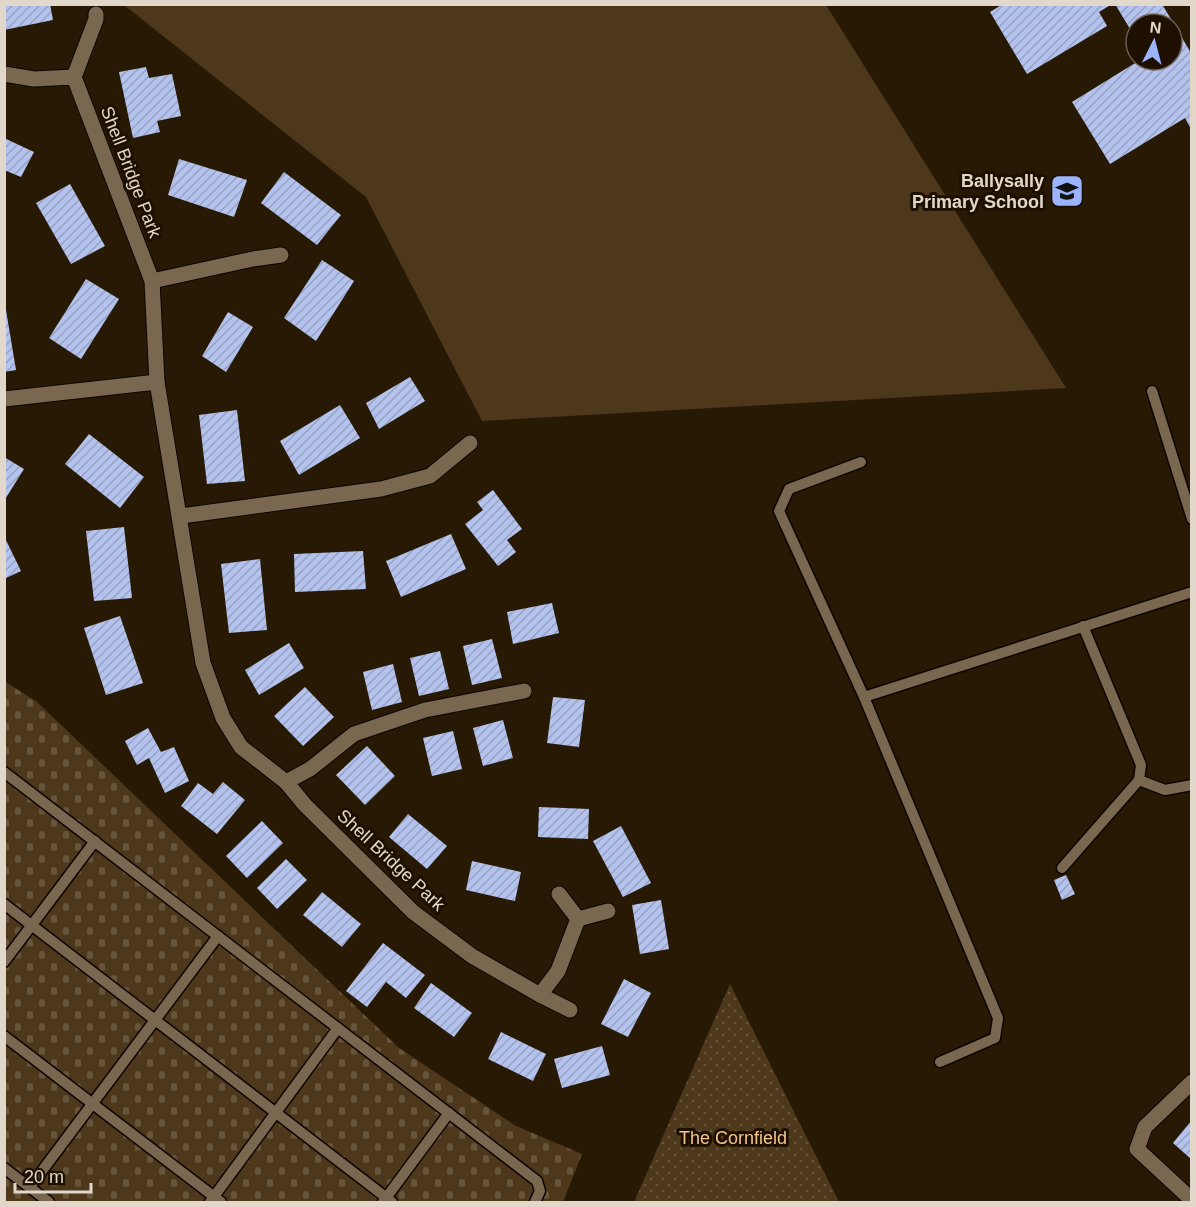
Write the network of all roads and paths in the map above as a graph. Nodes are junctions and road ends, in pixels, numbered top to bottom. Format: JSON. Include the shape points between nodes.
{"nodes":[{"id":1,"x":96,"y":14,"type":"dead end"},
{"id":2,"x":4,"y":74,"type":"edge"},
{"id":3,"x":74,"y":77,"type":"junction"},
{"id":4,"x":281,"y":255,"type":"dead end"},
{"id":5,"x":152,"y":281,"type":"junction"},
{"id":6,"x":157,"y":382,"type":"junction"},
{"id":7,"x":1152,"y":391,"type":"dead end"},
{"id":8,"x":4,"y":399,"type":"edge"},
{"id":9,"x":470,"y":443,"type":"dead end"},
{"id":10,"x":861,"y":462,"type":"dead end"},
{"id":11,"x":181,"y":516,"type":"junction"},
{"id":12,"x":1191,"y":519,"type":"edge"},
{"id":13,"x":1191,"y":592,"type":"edge"},
{"id":14,"x":1083,"y":627,"type":"junction"},
{"id":15,"x":524,"y":692,"type":"dead end"},
{"id":16,"x":864,"y":698,"type":"junction"},
{"id":17,"x":4,"y":772,"type":"edge"},
{"id":18,"x":1139,"y":780,"type":"junction"},
{"id":19,"x":286,"y":782,"type":"junction"},
{"id":20,"x":1191,"y":785,"type":"edge"},
{"id":21,"x":95,"y":841,"type":"junction"},
{"id":22,"x":1062,"y":867,"type":"dead end"},
{"id":23,"x":558,"y":894,"type":"dead end"},
{"id":24,"x":4,"y":904,"type":"edge"},
{"id":25,"x":608,"y":911,"type":"dead end"},
{"id":26,"x":578,"y":919,"type":"junction"},
{"id":27,"x":32,"y":925,"type":"junction"},
{"id":28,"x":218,"y":936,"type":"junction"},
{"id":29,"x":4,"y":962,"type":"edge"},
{"id":30,"x":540,"y":995,"type":"junction"},
{"id":31,"x":570,"y":1010,"type":"dead end"},
{"id":32,"x":155,"y":1020,"type":"junction"},
{"id":33,"x":338,"y":1028,"type":"junction"},
{"id":34,"x":4,"y":1036,"type":"edge"},
{"id":35,"x":940,"y":1062,"type":"dead end"},
{"id":36,"x":1191,"y":1082,"type":"edge"},
{"id":37,"x":92,"y":1104,"type":"junction"},
{"id":38,"x":276,"y":1113,"type":"junction"},
{"id":39,"x":449,"y":1113,"type":"junction"},
{"id":40,"x":4,"y":1168,"type":"edge"},
{"id":41,"x":30,"y":1187,"type":"junction"},
{"id":42,"x":1191,"y":1200,"type":"edge"},
{"id":43,"x":215,"y":1201,"type":"edge"},
{"id":44,"x":387,"y":1201,"type":"edge"},
{"id":45,"x":49,"y":1203,"type":"edge"},
{"id":46,"x":536,"y":1203,"type":"edge"}],
"edges":[{"from":1,"to":3,"type":"street"},
{"from":2,"to":3,"type":"street","via":[[34,79]]},
{"from":3,"to":5,"type":"street","name":"Shell Bridge Park"},
{"from":4,"to":5,"type":"street"},
{"from":5,"to":6,"type":"street","name":"Shell Bridge Park"},
{"from":6,"to":8,"type":"street"},
{"from":6,"to":11,"type":"street","name":"Shell Bridge Park"},
{"from":7,"to":12,"type":"lane"},
{"from":9,"to":11,"type":"street","via":[[430,476],[381,489]]},
{"from":10,"to":16,"type":"lane","via":[[789,489],[779,511]]},
{"from":11,"to":19,"type":"street","name":"Shell Bridge Park","via":[[203,663],[223,718],[241,747]]},
{"from":13,"to":14,"type":"lane"},
{"from":14,"to":16,"type":"lane"},
{"from":14,"to":18,"type":"lane","via":[[1141,765]]},
{"from":15,"to":19,"type":"street","via":[[425,710],[354,734],[310,769]]},
{"from":16,"to":35,"type":"lane","via":[[998,1018],[994,1038]]},
{"from":17,"to":21,"type":"lane"},
{"from":18,"to":20,"type":"lane","via":[[1165,790]]},
{"from":18,"to":22,"type":"lane"},
{"from":19,"to":30,"type":"street","name":"Shell Bridge Park","via":[[413,912],[472,956]]},
{"from":21,"to":27,"type":"lane"},
{"from":21,"to":28,"type":"lane"},
{"from":23,"to":26,"type":"street"},
{"from":24,"to":27,"type":"lane"},
{"from":25,"to":26,"type":"street"},
{"from":26,"to":30,"type":"street","via":[[558,971]]},
{"from":27,"to":29,"type":"lane"},
{"from":27,"to":32,"type":"lane"},
{"from":28,"to":32,"type":"lane"},
{"from":28,"to":33,"type":"lane"},
{"from":30,"to":31,"type":"street","name":"Shell Bridge Park"},
{"from":32,"to":37,"type":"lane"},
{"from":32,"to":38,"type":"lane"},
{"from":33,"to":38,"type":"lane"},
{"from":33,"to":39,"type":"lane"},
{"from":34,"to":37,"type":"lane"},
{"from":36,"to":42,"type":"street","via":[[1145,1127],[1137,1149]]},
{"from":37,"to":41,"type":"lane"},
{"from":37,"to":43,"type":"lane"},
{"from":38,"to":43,"type":"lane"},
{"from":38,"to":44,"type":"lane"},
{"from":39,"to":44,"type":"lane"},
{"from":39,"to":46,"type":"lane","via":[[537,1181],[540,1191]]},
{"from":40,"to":41,"type":"lane"},
{"from":41,"to":45,"type":"lane"}]}
